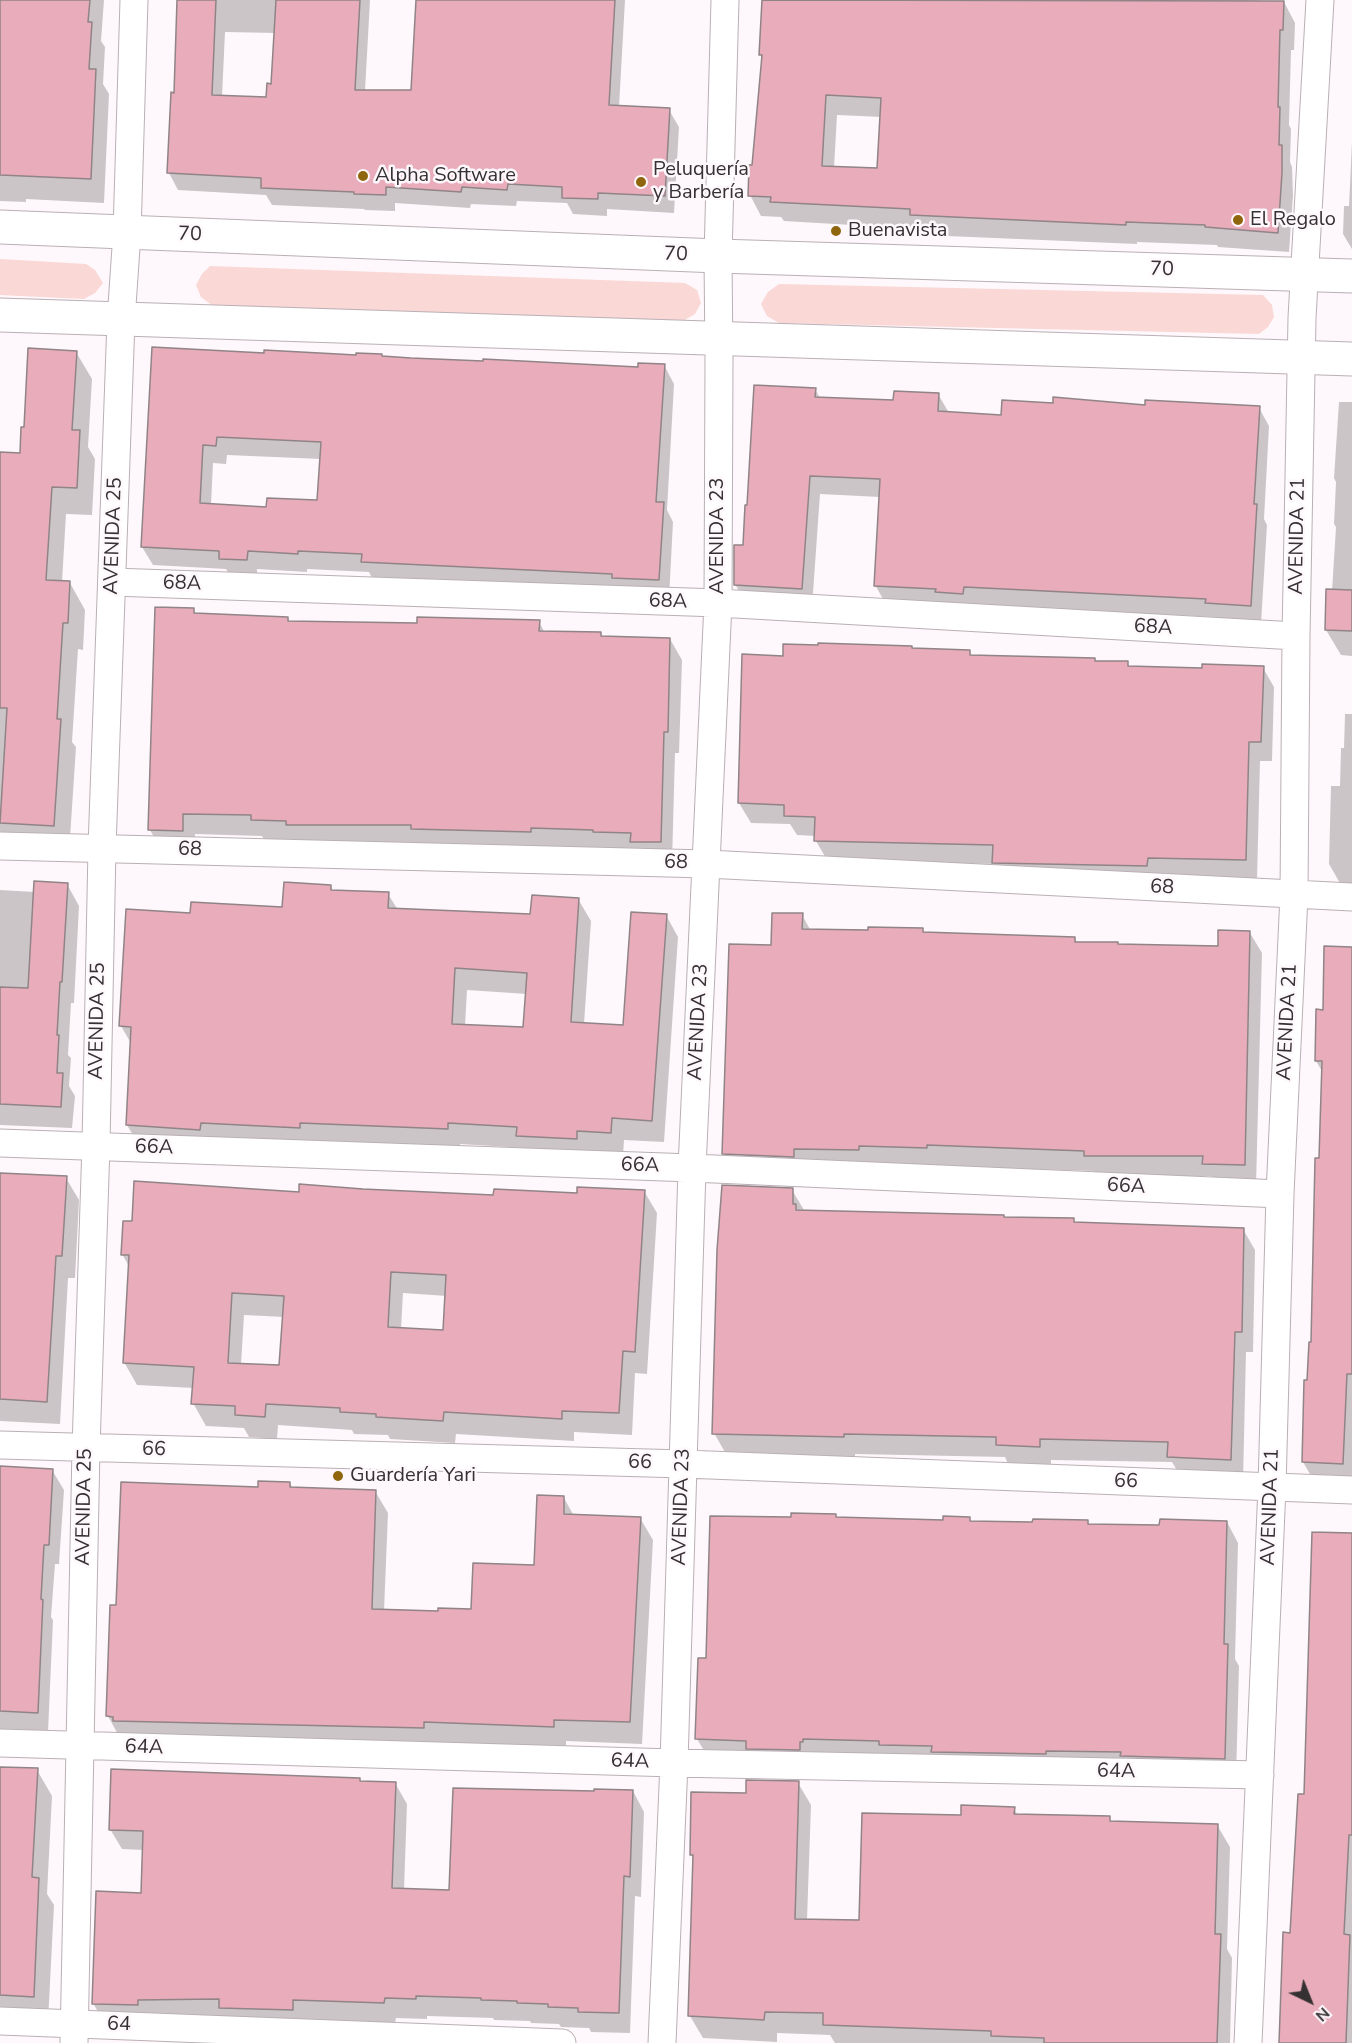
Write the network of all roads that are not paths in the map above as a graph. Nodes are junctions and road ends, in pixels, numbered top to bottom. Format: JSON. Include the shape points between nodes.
{"nodes":[{"id":1,"x":134,"y":0,"type":"edge"},
{"id":2,"x":725,"y":0,"type":"edge"},
{"id":3,"x":1320,"y":0,"type":"edge"},
{"id":4,"x":0,"y":227,"type":"edge"},
{"id":5,"x":127,"y":233,"type":"junction"},
{"id":6,"x":718,"y":256,"type":"junction"},
{"id":7,"x":1305,"y":275,"type":"junction"},
{"id":8,"x":1352,"y":276,"type":"edge"},
{"id":9,"x":0,"y":315,"type":"edge"},
{"id":10,"x":121,"y":320,"type":"junction"},
{"id":11,"x":719,"y":339,"type":"junction"},
{"id":12,"x":1302,"y":358,"type":"junction"},
{"id":13,"x":1352,"y":359,"type":"edge"},
{"id":14,"x":112,"y":582,"type":"junction"},
{"id":15,"x":717,"y":603,"type":"junction"},
{"id":16,"x":1296,"y":636,"type":"junction"},
{"id":17,"x":0,"y":846,"type":"edge"},
{"id":18,"x":102,"y":848,"type":"junction"},
{"id":19,"x":707,"y":864,"type":"junction"},
{"id":20,"x":1293,"y":895,"type":"junction"},
{"id":21,"x":1352,"y":897,"type":"edge"},
{"id":22,"x":0,"y":1143,"type":"edge"},
{"id":23,"x":96,"y":1145,"type":"junction"},
{"id":24,"x":692,"y":1168,"type":"junction"},
{"id":25,"x":1280,"y":1194,"type":"junction"},
{"id":26,"x":0,"y":1445,"type":"edge"},
{"id":27,"x":86,"y":1448,"type":"junction"},
{"id":28,"x":684,"y":1464,"type":"junction"},
{"id":29,"x":1272,"y":1487,"type":"junction"},
{"id":30,"x":1352,"y":1490,"type":"edge"},
{"id":31,"x":0,"y":1743,"type":"edge"},
{"id":32,"x":80,"y":1746,"type":"junction"},
{"id":33,"x":674,"y":1763,"type":"junction"},
{"id":34,"x":1260,"y":1775,"type":"junction"},
{"id":35,"x":0,"y":2021,"type":"edge"},
{"id":36,"x":75,"y":2033,"type":"edge"},
{"id":37,"x":562,"y":2043,"type":"edge"},
{"id":38,"x":662,"y":2043,"type":"edge"},
{"id":39,"x":1248,"y":2043,"type":"edge"}],
"edges":[{"from":1,"to":5,"type":"street","name":"AVENIDA 25"},
{"from":2,"to":6,"type":"street","name":"AVENIDA 23"},
{"from":3,"to":7,"type":"street","name":"AVENIDA 21"},
{"from":4,"to":5,"type":"main road","name":"70"},
{"from":5,"to":6,"type":"main road","name":"70"},
{"from":5,"to":10,"type":"street","name":"AVENIDA 25"},
{"from":6,"to":7,"type":"main road","name":"70"},
{"from":6,"to":11,"type":"street","name":"AVENIDA 23"},
{"from":7,"to":8,"type":"main road","name":"70"},
{"from":7,"to":12,"type":"street","name":"AVENIDA 21"},
{"from":9,"to":10,"type":"main road"},
{"from":10,"to":11,"type":"main road"},
{"from":10,"to":14,"type":"street","name":"AVENIDA 25"},
{"from":11,"to":12,"type":"main road"},
{"from":11,"to":15,"type":"street","name":"AVENIDA 23"},
{"from":12,"to":13,"type":"main road"},
{"from":12,"to":16,"type":"street","name":"AVENIDA 21"},
{"from":14,"to":15,"type":"street","name":"68A"},
{"from":14,"to":18,"type":"street","name":"AVENIDA 25"},
{"from":15,"to":16,"type":"street","name":"68A"},
{"from":15,"to":19,"type":"street","name":"AVENIDA 23"},
{"from":16,"to":20,"type":"street","name":"AVENIDA 21"},
{"from":17,"to":18,"type":"street","name":"68"},
{"from":18,"to":19,"type":"street","name":"68"},
{"from":18,"to":23,"type":"street","name":"AVENIDA 25"},
{"from":19,"to":20,"type":"street","name":"68"},
{"from":19,"to":24,"type":"street","name":"AVENIDA 23"},
{"from":20,"to":21,"type":"street","name":"68"},
{"from":20,"to":25,"type":"street","name":"AVENIDA 21"},
{"from":22,"to":23,"type":"street","name":"66A"},
{"from":23,"to":24,"type":"street","name":"66A"},
{"from":23,"to":27,"type":"street","name":"AVENIDA 25"},
{"from":24,"to":25,"type":"street","name":"66A"},
{"from":24,"to":28,"type":"street","name":"AVENIDA 23"},
{"from":25,"to":29,"type":"street","name":"AVENIDA 21"},
{"from":26,"to":27,"type":"street","name":"66"},
{"from":27,"to":28,"type":"street","name":"66"},
{"from":27,"to":32,"type":"street","name":"AVENIDA 25"},
{"from":28,"to":29,"type":"street","name":"66"},
{"from":28,"to":33,"type":"street","name":"AVENIDA 23"},
{"from":29,"to":30,"type":"street","name":"66"},
{"from":29,"to":34,"type":"street","name":"AVENIDA 21"},
{"from":31,"to":32,"type":"street","name":"64A"},
{"from":32,"to":33,"type":"street","name":"64A"},
{"from":32,"to":36,"type":"street","name":"AVENIDA 25"},
{"from":33,"to":34,"type":"street","name":"64A"},
{"from":33,"to":38,"type":"street","name":"AVENIDA 23"},
{"from":34,"to":39,"type":"street","name":"AVENIDA 21"},
{"from":35,"to":36,"type":"street","name":"64"},
{"from":36,"to":37,"type":"street","name":"64"}]}
